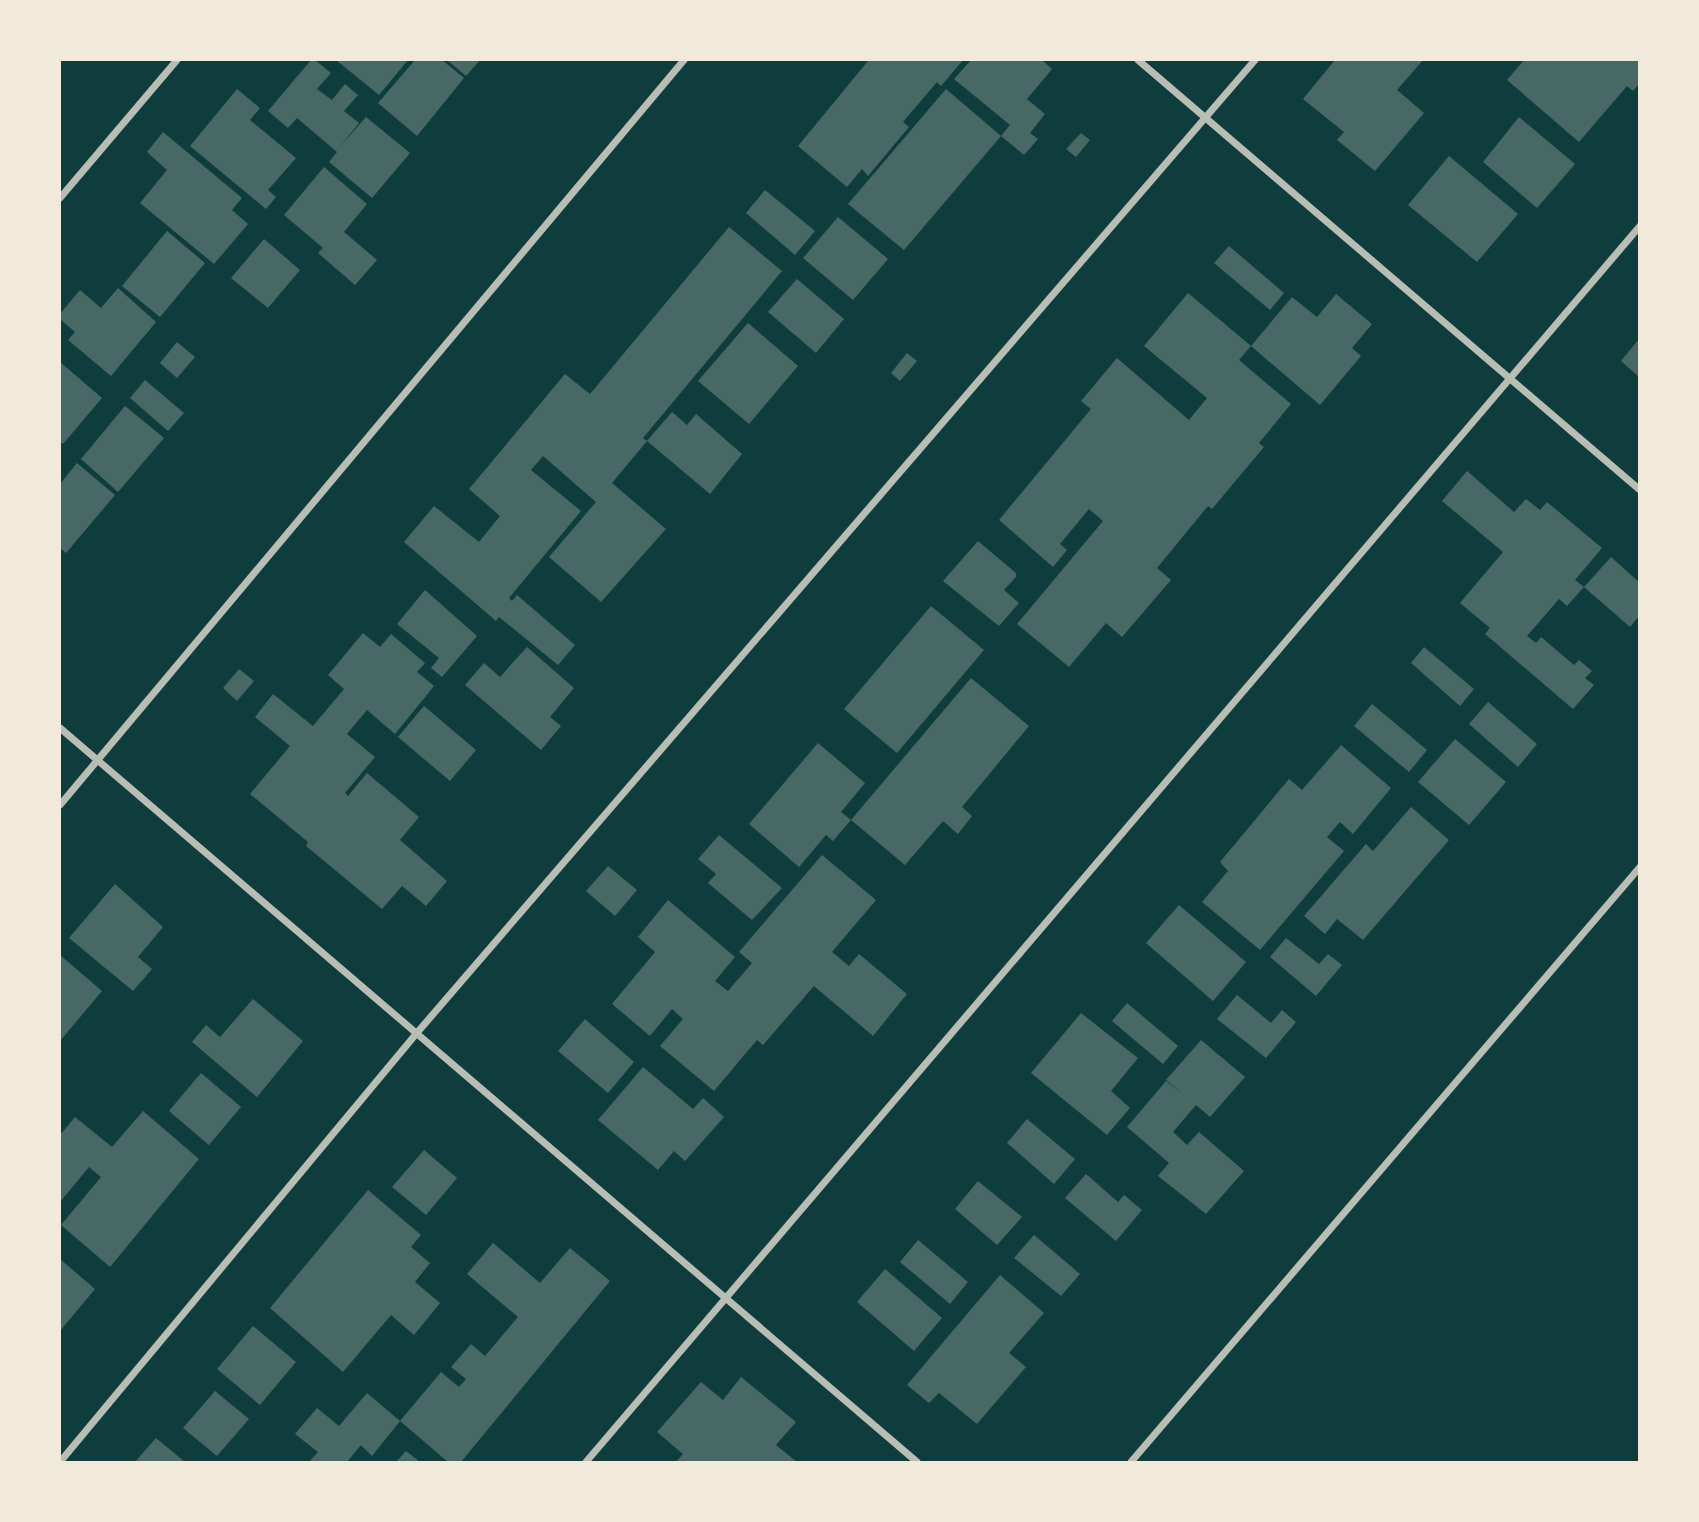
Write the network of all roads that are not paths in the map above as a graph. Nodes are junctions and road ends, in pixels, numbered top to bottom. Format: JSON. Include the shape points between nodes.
{"nodes":[{"id":1,"x":177,"y":60,"type":"edge"},
{"id":2,"x":684,"y":60,"type":"edge"},
{"id":3,"x":1138,"y":60,"type":"edge"},
{"id":4,"x":1255,"y":60,"type":"edge"},
{"id":5,"x":1206,"y":117,"type":"junction"},
{"id":6,"x":60,"y":198,"type":"edge"},
{"id":7,"x":1640,"y":226,"type":"edge"},
{"id":8,"x":1511,"y":379,"type":"junction"},
{"id":9,"x":1640,"y":490,"type":"edge"},
{"id":10,"x":60,"y":728,"type":"edge"},
{"id":11,"x":98,"y":760,"type":"junction"},
{"id":12,"x":60,"y":805,"type":"edge"},
{"id":13,"x":1640,"y":867,"type":"edge"},
{"id":14,"x":416,"y":1034,"type":"junction"},
{"id":15,"x":724,"y":1299,"type":"junction"},
{"id":16,"x":60,"y":1462,"type":"edge"},
{"id":17,"x":586,"y":1462,"type":"edge"},
{"id":18,"x":917,"y":1462,"type":"edge"},
{"id":19,"x":1131,"y":1462,"type":"edge"}],
"edges":[{"from":1,"to":6,"type":"street"},
{"from":2,"to":11,"type":"street"},
{"from":3,"to":5,"type":"street"},
{"from":4,"to":5,"type":"street"},
{"from":5,"to":8,"type":"street"},
{"from":5,"to":14,"type":"street"},
{"from":7,"to":8,"type":"street"},
{"from":8,"to":9,"type":"street"},
{"from":8,"to":15,"type":"street"},
{"from":10,"to":11,"type":"street"},
{"from":11,"to":12,"type":"street"},
{"from":11,"to":14,"type":"street"},
{"from":13,"to":19,"type":"street"},
{"from":14,"to":15,"type":"street"},
{"from":14,"to":16,"type":"street"},
{"from":15,"to":17,"type":"street"},
{"from":15,"to":18,"type":"street"}]}
